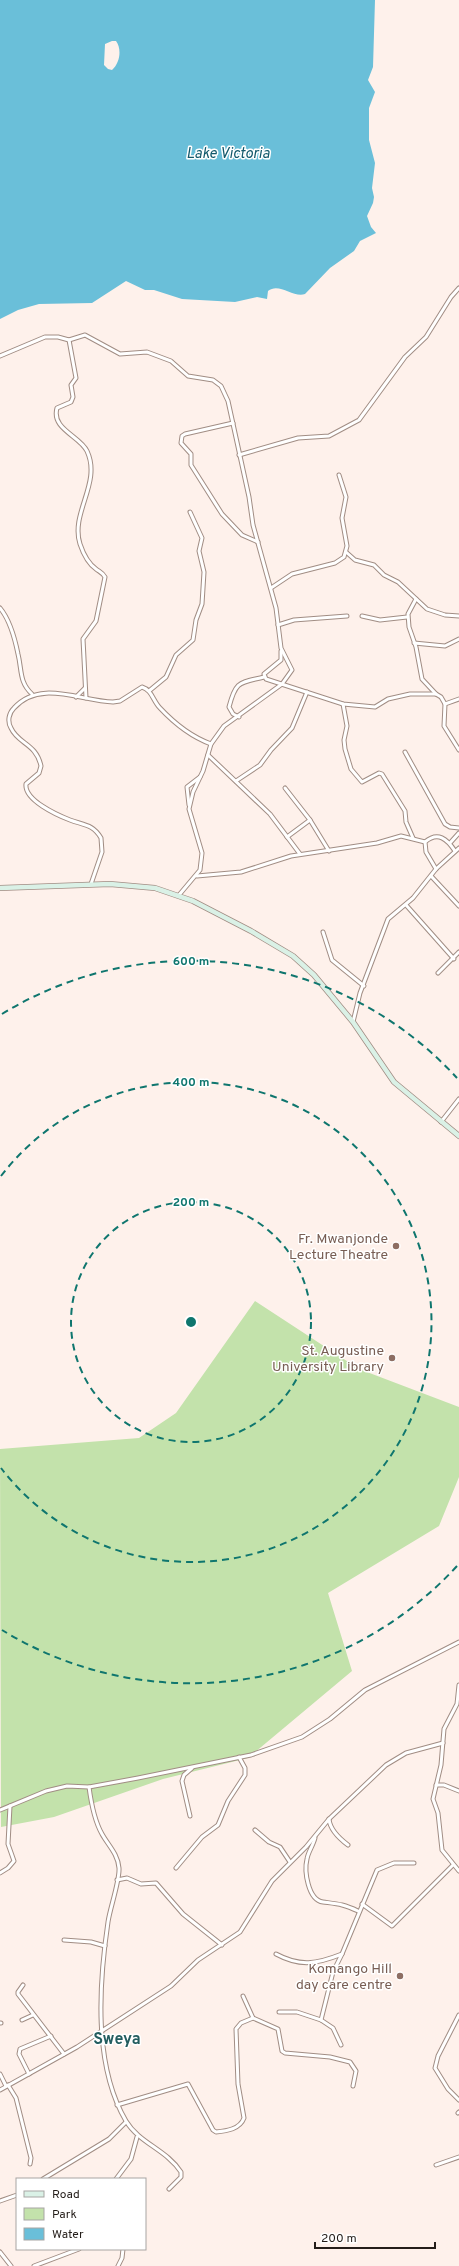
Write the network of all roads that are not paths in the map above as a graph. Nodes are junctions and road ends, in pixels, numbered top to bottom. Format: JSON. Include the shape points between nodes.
{"nodes":[{"id":1,"x":459,"y":288,"type":"edge"},
{"id":2,"x":69,"y":340,"type":"junction"},
{"id":3,"x":0,"y":356,"type":"edge"},
{"id":4,"x":232,"y":422,"type":"junction"},
{"id":5,"x":239,"y":455,"type":"junction"},
{"id":6,"x":339,"y":475,"type":"dead end"},
{"id":7,"x":190,"y":512,"type":"dead end"},
{"id":8,"x":258,"y":542,"type":"junction"},
{"id":9,"x":346,"y":552,"type":"junction"},
{"id":10,"x":271,"y":588,"type":"junction"},
{"id":11,"x":416,"y":599,"type":"junction"},
{"id":12,"x":0,"y":608,"type":"edge"},
{"id":13,"x":347,"y":616,"type":"dead end"},
{"id":14,"x":362,"y":616,"type":"dead end"},
{"id":15,"x":459,"y":616,"type":"edge"},
{"id":16,"x":407,"y":617,"type":"junction"},
{"id":17,"x":278,"y":625,"type":"junction"},
{"id":18,"x":459,"y":639,"type":"edge"},
{"id":19,"x":414,"y":643,"type":"junction"},
{"id":20,"x":281,"y":648,"type":"junction"},
{"id":21,"x":264,"y":677,"type":"junction"},
{"id":22,"x":282,"y":684,"type":"junction"},
{"id":23,"x":85,"y":688,"type":"junction"},
{"id":24,"x":150,"y":691,"type":"junction"},
{"id":25,"x":307,"y":692,"type":"junction"},
{"id":26,"x":32,"y":694,"type":"junction"},
{"id":27,"x":436,"y":694,"type":"junction"},
{"id":28,"x":76,"y":697,"type":"junction"},
{"id":29,"x":86,"y":698,"type":"junction"},
{"id":30,"x":459,"y":699,"type":"edge"},
{"id":31,"x":343,"y":704,"type":"junction"},
{"id":32,"x":445,"y":704,"type":"junction"},
{"id":33,"x":239,"y":717,"type":"junction"},
{"id":34,"x":211,"y":744,"type":"junction"},
{"id":35,"x":459,"y":750,"type":"edge"},
{"id":36,"x":405,"y":752,"type":"dead end"},
{"id":37,"x":208,"y":754,"type":"junction"},
{"id":38,"x":200,"y":777,"type":"junction"},
{"id":39,"x":236,"y":781,"type":"junction"},
{"id":40,"x":285,"y":788,"type":"dead end"},
{"id":41,"x":189,"y":809,"type":"junction"},
{"id":42,"x":310,"y":820,"type":"junction"},
{"id":43,"x":459,"y":828,"type":"edge"},
{"id":44,"x":459,"y":833,"type":"edge"},
{"id":45,"x":287,"y":837,"type":"junction"},
{"id":46,"x":414,"y":838,"type":"junction"},
{"id":47,"x":425,"y":842,"type":"junction"},
{"id":48,"x":450,"y":843,"type":"junction"},
{"id":49,"x":459,"y":848,"type":"edge"},
{"id":50,"x":329,"y":851,"type":"junction"},
{"id":51,"x":455,"y":851,"type":"junction"},
{"id":52,"x":300,"y":854,"type":"junction"},
{"id":53,"x":436,"y":869,"type":"junction"},
{"id":54,"x":197,"y":876,"type":"junction"},
{"id":55,"x":431,"y":876,"type":"junction"},
{"id":56,"x":91,"y":884,"type":"junction"},
{"id":57,"x":0,"y":888,"type":"edge"},
{"id":58,"x":179,"y":895,"type":"junction"},
{"id":59,"x":406,"y":905,"type":"junction"},
{"id":60,"x":459,"y":906,"type":"edge"},
{"id":61,"x":323,"y":932,"type":"dead end"},
{"id":62,"x":459,"y":952,"type":"edge"},
{"id":63,"x":454,"y":959,"type":"junction"},
{"id":64,"x":438,"y":973,"type":"dead end"},
{"id":65,"x":364,"y":986,"type":"junction"},
{"id":66,"x":353,"y":1022,"type":"junction"},
{"id":67,"x":459,"y":1100,"type":"edge"},
{"id":68,"x":442,"y":1122,"type":"junction"},
{"id":69,"x":459,"y":1136,"type":"edge"},
{"id":70,"x":459,"y":1642,"type":"edge"},
{"id":71,"x":459,"y":1685,"type":"edge"},
{"id":72,"x":443,"y":1743,"type":"junction"},
{"id":73,"x":240,"y":1757,"type":"junction"},
{"id":74,"x":193,"y":1766,"type":"junction"},
{"id":75,"x":436,"y":1785,"type":"junction"},
{"id":76,"x":89,"y":1787,"type":"junction"},
{"id":77,"x":459,"y":1791,"type":"edge"},
{"id":78,"x":10,"y":1806,"type":"junction"},
{"id":79,"x":0,"y":1810,"type":"edge"},
{"id":80,"x":190,"y":1816,"type":"dead end"},
{"id":81,"x":329,"y":1819,"type":"junction"},
{"id":82,"x":255,"y":1830,"type":"dead end"},
{"id":83,"x":315,"y":1837,"type":"junction"},
{"id":84,"x":348,"y":1845,"type":"dead end"},
{"id":85,"x":290,"y":1862,"type":"junction"},
{"id":86,"x":414,"y":1863,"type":"dead end"},
{"id":87,"x":453,"y":1865,"type":"junction"},
{"id":88,"x":176,"y":1868,"type":"dead end"},
{"id":89,"x":459,"y":1871,"type":"edge"},
{"id":90,"x":0,"y":1873,"type":"edge"},
{"id":91,"x":117,"y":1880,"type":"junction"},
{"id":92,"x":362,"y":1904,"type":"junction"},
{"id":93,"x":358,"y":1911,"type":"junction"},
{"id":94,"x":64,"y":1940,"type":"dead end"},
{"id":95,"x":222,"y":1945,"type":"junction"},
{"id":96,"x":105,"y":1946,"type":"junction"},
{"id":97,"x":276,"y":1954,"type":"dead end"},
{"id":98,"x":342,"y":1954,"type":"junction"},
{"id":99,"x":24,"y":1985,"type":"dead end"},
{"id":100,"x":243,"y":1996,"type":"dead end"},
{"id":101,"x":280,"y":2012,"type":"dead end"},
{"id":102,"x":33,"y":2015,"type":"junction"},
{"id":103,"x":459,"y":2015,"type":"edge"},
{"id":104,"x":253,"y":2018,"type":"junction"},
{"id":105,"x":22,"y":2020,"type":"dead end"},
{"id":106,"x":321,"y":2020,"type":"junction"},
{"id":107,"x":103,"y":2030,"type":"junction"},
{"id":108,"x":50,"y":2036,"type":"junction"},
{"id":109,"x":341,"y":2045,"type":"dead end"},
{"id":110,"x":64,"y":2054,"type":"junction"},
{"id":111,"x":0,"y":2074,"type":"edge"},
{"id":112,"x":29,"y":2074,"type":"junction"},
{"id":113,"x":7,"y":2086,"type":"junction"},
{"id":114,"x":353,"y":2086,"type":"dead end"},
{"id":115,"x":0,"y":2090,"type":"edge"},
{"id":116,"x":459,"y":2100,"type":"edge"},
{"id":117,"x":117,"y":2105,"type":"junction"},
{"id":118,"x":126,"y":2122,"type":"junction"},
{"id":119,"x":137,"y":2137,"type":"junction"},
{"id":120,"x":459,"y":2156,"type":"edge"},
{"id":121,"x":30,"y":2164,"type":"dead end"},
{"id":122,"x":436,"y":2165,"type":"dead end"},
{"id":123,"x":46,"y":2178,"type":"edge"},
{"id":124,"x":117,"y":2178,"type":"edge"},
{"id":125,"x":169,"y":2189,"type":"dead end"},
{"id":126,"x":16,"y":2195,"type":"edge"},
{"id":127,"x":0,"y":2201,"type":"edge"},
{"id":128,"x":76,"y":2250,"type":"edge"},
{"id":129,"x":123,"y":2250,"type":"edge"},
{"id":130,"x":0,"y":2252,"type":"edge"},
{"id":131,"x":11,"y":2266,"type":"edge"},
{"id":132,"x":34,"y":2266,"type":"edge"},
{"id":133,"x":118,"y":2266,"type":"edge"}],
"edges":[{"from":1,"to":5,"type":"street","via":[[450,297],[426,337],[405,357],[359,420],[329,436],[298,438]]},
{"from":2,"to":3,"type":"street","via":[[45,337]]},
{"from":2,"to":4,"type":"street","via":[[85,335],[120,354],[147,352],[171,361],[188,376],[213,380],[221,386]]},
{"from":2,"to":23,"type":"street","via":[[76,378],[71,386],[71,402],[57,408],[57,418],[66,431],[83,446],[89,459],[90,488],[80,516],[78,536],[84,553],[94,567],[104,574],[106,581],[96,621],[83,639]]},
{"from":4,"to":5,"type":"street"},
{"from":4,"to":8,"type":"street","via":[[185,434],[181,443],[190,452],[191,465],[225,518],[242,535]]},
{"from":5,"to":8,"type":"street"},
{"from":6,"to":9,"type":"street","via":[[346,497],[342,522]]},
{"from":7,"to":24,"type":"street","via":[[202,538],[199,554],[204,572],[202,604],[193,640],[176,655],[166,677]]},
{"from":8,"to":10,"type":"street"},
{"from":9,"to":10,"type":"street","via":[[339,562],[292,574]]},
{"from":9,"to":11,"type":"street","via":[[355,560],[374,565]]},
{"from":10,"to":17,"type":"street"},
{"from":11,"to":15,"type":"street","via":[[433,612]]},
{"from":11,"to":16,"type":"street"},
{"from":12,"to":26,"type":"street","via":[[16,645],[21,681]]},
{"from":13,"to":17,"type":"street","via":[[294,620]]},
{"from":14,"to":16,"type":"street","via":[[384,620]]},
{"from":16,"to":19,"type":"street"},
{"from":17,"to":20,"type":"street"},
{"from":18,"to":19,"type":"street","via":[[445,646]]},
{"from":19,"to":27,"type":"street","via":[[422,679]]},
{"from":20,"to":21,"type":"street","via":[[281,660],[266,672]]},
{"from":20,"to":22,"type":"street","via":[[292,670]]},
{"from":21,"to":22,"type":"street"},
{"from":21,"to":33,"type":"street","via":[[245,680],[239,685],[229,708],[232,714]]},
{"from":22,"to":25,"type":"street"},
{"from":22,"to":33,"type":"street"},
{"from":23,"to":28,"type":"street"},
{"from":23,"to":29,"type":"street"},
{"from":24,"to":29,"type":"street","via":[[140,687],[125,698],[114,702]]},
{"from":24,"to":34,"type":"street","via":[[162,710],[195,738]]},
{"from":25,"to":31,"type":"street"},
{"from":25,"to":39,"type":"street","via":[[292,728],[260,766]]},
{"from":26,"to":28,"type":"street","via":[[54,693]]},
{"from":26,"to":56,"type":"street","via":[[16,705],[10,712],[9,720],[12,730],[33,748],[40,760],[39,772],[26,784],[26,789],[38,803],[69,820],[84,823],[99,834],[102,848]]},
{"from":27,"to":31,"type":"street","via":[[410,694],[388,698],[375,707]]},
{"from":27,"to":32,"type":"street"},
{"from":28,"to":29,"type":"street"},
{"from":30,"to":32,"type":"street"},
{"from":31,"to":46,"type":"street","via":[[347,726],[344,744],[351,769],[362,782],[379,773],[382,774],[405,810],[406,822]]},
{"from":32,"to":35,"type":"street","via":[[444,726]]},
{"from":33,"to":34,"type":"street","via":[[220,730]]},
{"from":34,"to":37,"type":"street"},
{"from":36,"to":43,"type":"street","via":[[445,824]]},
{"from":37,"to":38,"type":"street"},
{"from":37,"to":39,"type":"street"},
{"from":38,"to":41,"type":"street"},
{"from":38,"to":41,"type":"street","via":[[187,787]]},
{"from":39,"to":45,"type":"street","via":[[270,814]]},
{"from":40,"to":42,"type":"street"},
{"from":41,"to":54,"type":"street","via":[[202,853],[202,863]]},
{"from":42,"to":45,"type":"street"},
{"from":42,"to":50,"type":"street"},
{"from":44,"to":48,"type":"street"},
{"from":45,"to":52,"type":"street"},
{"from":46,"to":47,"type":"street"},
{"from":46,"to":50,"type":"street","via":[[401,836]]},
{"from":47,"to":48,"type":"street","via":[[440,836]]},
{"from":47,"to":53,"type":"street","via":[[426,852]]},
{"from":48,"to":51,"type":"street"},
{"from":49,"to":51,"type":"street"},
{"from":50,"to":52,"type":"street"},
{"from":51,"to":53,"type":"street"},
{"from":52,"to":54,"type":"street","via":[[252,870]]},
{"from":53,"to":55,"type":"street"},
{"from":54,"to":58,"type":"street"},
{"from":55,"to":59,"type":"street"},
{"from":55,"to":60,"type":"street"},
{"from":56,"to":57,"type":"main road"},
{"from":56,"to":58,"type":"main road","via":[[144,886]]},
{"from":58,"to":66,"type":"main road","via":[[218,913],[293,956],[323,985]]},
{"from":59,"to":63,"type":"street"},
{"from":59,"to":65,"type":"street","via":[[392,914],[384,925]]},
{"from":61,"to":65,"type":"street","via":[[332,960]]},
{"from":62,"to":63,"type":"street"},
{"from":63,"to":64,"type":"street"},
{"from":65,"to":66,"type":"street"},
{"from":66,"to":68,"type":"main road","via":[[394,1082]]},
{"from":67,"to":68,"type":"street"},
{"from":68,"to":69,"type":"main road"},
{"from":70,"to":73,"type":"street","via":[[365,1690],[312,1732],[259,1753]]},
{"from":71,"to":72,"type":"street","via":[[458,1700],[446,1722]]},
{"from":72,"to":75,"type":"street"},
{"from":72,"to":81,"type":"street","via":[[406,1753],[386,1765]]},
{"from":73,"to":74,"type":"street"},
{"from":73,"to":88,"type":"street","via":[[245,1775],[228,1802],[218,1825],[202,1837]]},
{"from":74,"to":76,"type":"street"},
{"from":74,"to":80,"type":"street","via":[[182,1781]]},
{"from":75,"to":77,"type":"street","via":[[444,1785]]},
{"from":75,"to":87,"type":"street","via":[[433,1799],[439,1817],[440,1845]]},
{"from":76,"to":78,"type":"street","via":[[67,1786],[46,1791]]},
{"from":76,"to":91,"type":"street","via":[[98,1827],[118,1862]]},
{"from":78,"to":79,"type":"street"},
{"from":78,"to":90,"type":"street","via":[[8,1839],[14,1861]]},
{"from":81,"to":83,"type":"street"},
{"from":81,"to":84,"type":"street","via":[[339,1837]]},
{"from":82,"to":85,"type":"street","via":[[269,1842],[279,1846]]},
{"from":83,"to":85,"type":"street"},
{"from":83,"to":93,"type":"street","via":[[306,1866],[311,1892],[322,1902],[338,1903]]},
{"from":85,"to":95,"type":"street","via":[[264,1891],[243,1929]]},
{"from":86,"to":92,"type":"street","via":[[394,1863],[377,1870]]},
{"from":87,"to":89,"type":"street"},
{"from":87,"to":92,"type":"street","via":[[392,1926]]},
{"from":91,"to":95,"type":"street","via":[[127,1878],[141,1884],[156,1883],[183,1914]]},
{"from":91,"to":96,"type":"street"},
{"from":92,"to":93,"type":"street"},
{"from":93,"to":98,"type":"street"},
{"from":94,"to":96,"type":"street"},
{"from":95,"to":107,"type":"street","via":[[198,1960],[171,1986]]},
{"from":96,"to":107,"type":"street","via":[[100,1988]]},
{"from":97,"to":98,"type":"street","via":[[290,1962],[308,1963]]},
{"from":98,"to":106,"type":"street","via":[[333,1972]]},
{"from":99,"to":102,"type":"street","via":[[18,1994]]},
{"from":100,"to":104,"type":"street"},
{"from":101,"to":106,"type":"street","via":[[297,2012]]},
{"from":102,"to":105,"type":"street"},
{"from":102,"to":108,"type":"street"},
{"from":103,"to":116,"type":"street","via":[[438,2056],[435,2068],[448,2089]]},
{"from":104,"to":114,"type":"street","via":[[278,2029],[282,2050],[285,2053],[330,2056],[350,2062],[356,2071]]},
{"from":104,"to":117,"type":"street","via":[[241,2023],[236,2029],[238,2084],[244,2118],[239,2126],[225,2131],[213,2130],[188,2084]]},
{"from":106,"to":109,"type":"street","via":[[333,2028]]},
{"from":107,"to":110,"type":"street"},
{"from":107,"to":117,"type":"street","via":[[105,2061]]},
{"from":108,"to":110,"type":"street"},
{"from":108,"to":112,"type":"street","via":[[18,2051]]},
{"from":110,"to":112,"type":"street"},
{"from":111,"to":113,"type":"street"},
{"from":112,"to":113,"type":"street"},
{"from":113,"to":115,"type":"street"},
{"from":113,"to":121,"type":"street","via":[[16,2098],[31,2158]]},
{"from":117,"to":118,"type":"street"},
{"from":118,"to":119,"type":"street"},
{"from":118,"to":123,"type":"street","via":[[109,2139]]},
{"from":119,"to":124,"type":"street","via":[[131,2159]]},
{"from":119,"to":125,"type":"street","via":[[163,2154],[181,2172],[180,2177]]},
{"from":120,"to":122,"type":"street"},
{"from":126,"to":127,"type":"street"},
{"from":128,"to":132,"type":"street"},
{"from":129,"to":133,"type":"street"},
{"from":130,"to":131,"type":"street"}]}
